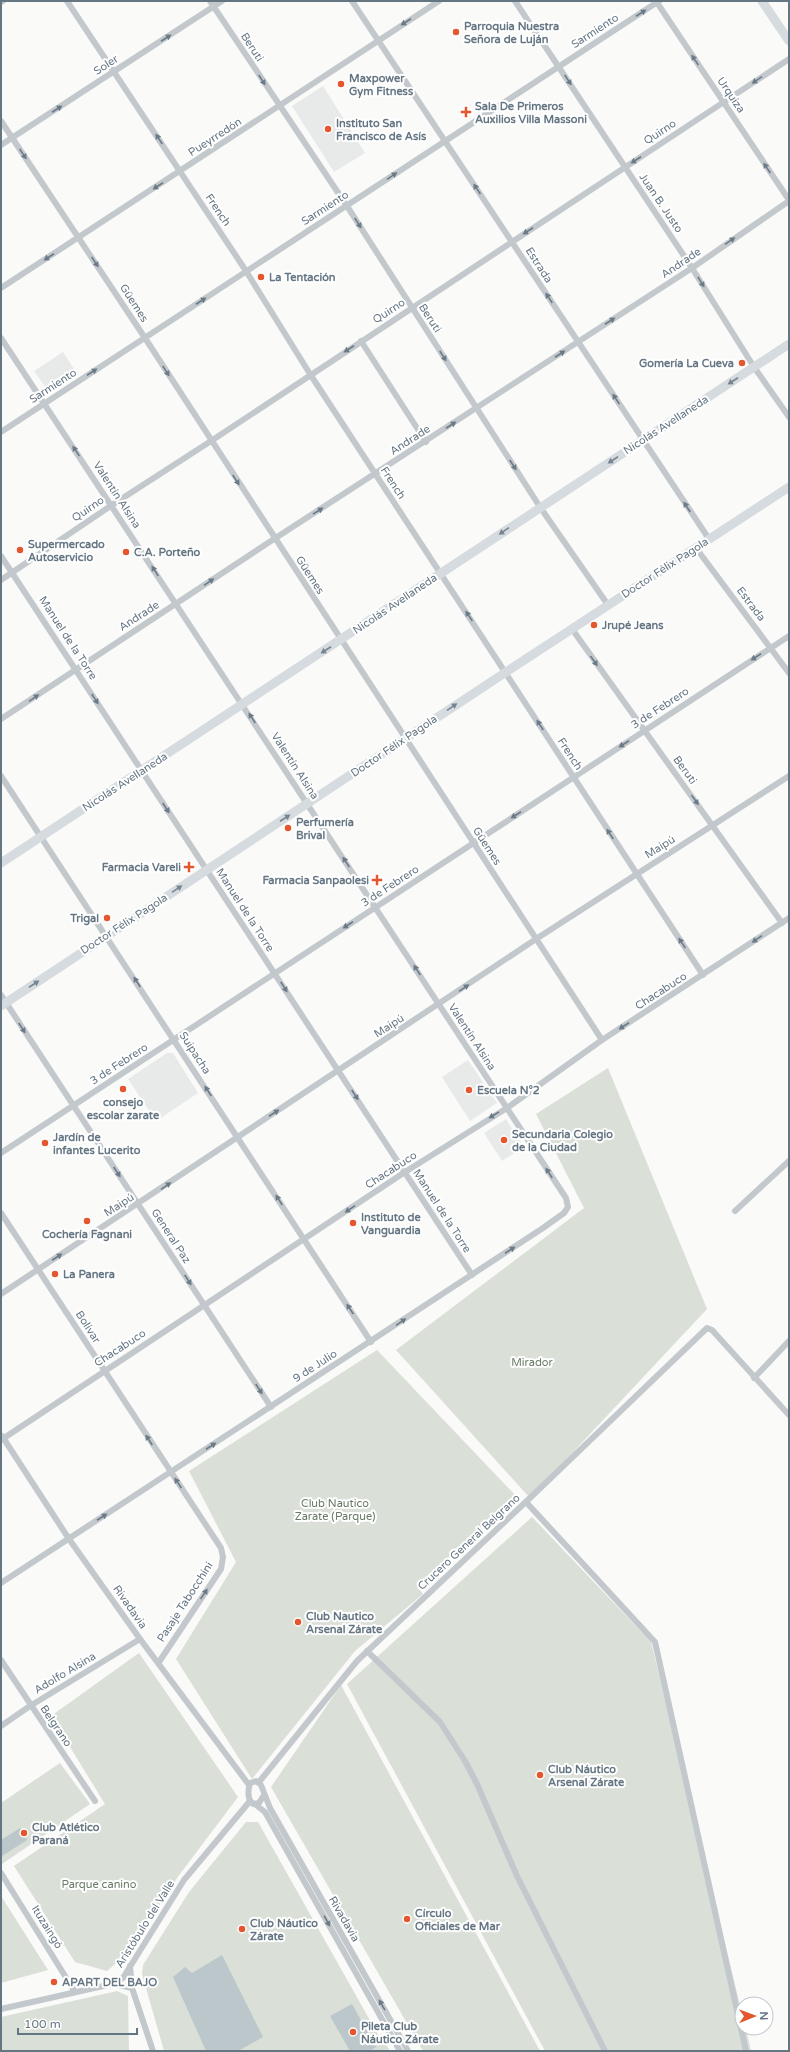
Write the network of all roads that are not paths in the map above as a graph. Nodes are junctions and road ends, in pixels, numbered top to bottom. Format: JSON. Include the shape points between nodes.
{"nodes":[{"id":1,"x":66,"y":1,"type":"edge"},
{"id":2,"x":210,"y":1,"type":"edge"},
{"id":3,"x":222,"y":1,"type":"edge"},
{"id":4,"x":352,"y":1,"type":"edge"},
{"id":5,"x":439,"y":1,"type":"edge"},
{"id":6,"x":515,"y":1,"type":"edge"},
{"id":7,"x":657,"y":1,"type":"edge"},
{"id":8,"x":762,"y":1,"type":"edge"},
{"id":9,"x":214,"y":7,"type":"junction"},
{"id":10,"x":378,"y":41,"type":"junction"},
{"id":11,"x":789,"y":41,"type":"edge"},
{"id":12,"x":789,"y":59,"type":"edge"},
{"id":13,"x":559,"y":67,"type":"junction"},
{"id":14,"x":114,"y":71,"type":"junction"},
{"id":15,"x":724,"y":102,"type":"junction"},
{"id":16,"x":279,"y":106,"type":"junction"},
{"id":17,"x":1,"y":121,"type":"edge"},
{"id":18,"x":12,"y":138,"type":"junction"},
{"id":19,"x":444,"y":141,"type":"junction"},
{"id":20,"x":1,"y":145,"type":"edge"},
{"id":21,"x":625,"y":167,"type":"junction"},
{"id":22,"x":180,"y":172,"type":"junction"},
{"id":23,"x":789,"y":201,"type":"edge"},
{"id":24,"x":347,"y":206,"type":"junction"},
{"id":25,"x":79,"y":238,"type":"junction"},
{"id":26,"x":512,"y":241,"type":"junction"},
{"id":27,"x":692,"y":268,"type":"junction"},
{"id":28,"x":246,"y":271,"type":"junction"},
{"id":29,"x":1,"y":288,"type":"edge"},
{"id":30,"x":412,"y":308,"type":"junction"},
{"id":31,"x":1,"y":338,"type":"edge"},
{"id":32,"x":145,"y":338,"type":"junction"},
{"id":33,"x":361,"y":341,"type":"junction"},
{"id":34,"x":578,"y":342,"type":"junction"},
{"id":35,"x":789,"y":344,"type":"edge"},
{"id":36,"x":754,"y":367,"type":"junction"},
{"id":37,"x":310,"y":374,"type":"junction"},
{"id":38,"x":45,"y":403,"type":"junction"},
{"id":39,"x":476,"y":409,"type":"junction"},
{"id":40,"x":789,"y":417,"type":"edge"},
{"id":41,"x":1,"y":432,"type":"edge"},
{"id":42,"x":643,"y":440,"type":"junction"},
{"id":43,"x":211,"y":441,"type":"junction"},
{"id":44,"x":426,"y":442,"type":"junction"},
{"id":45,"x":376,"y":474,"type":"junction"},
{"id":46,"x":789,"y":487,"type":"edge"},
{"id":47,"x":112,"y":505,"type":"junction"},
{"id":48,"x":540,"y":507,"type":"junction"},
{"id":49,"x":274,"y":539,"type":"junction"},
{"id":50,"x":709,"y":540,"type":"junction"},
{"id":51,"x":696,"y":548,"type":"junction"},
{"id":52,"x":1,"y":556,"type":"edge"},
{"id":53,"x":12,"y":573,"type":"junction"},
{"id":54,"x":440,"y":574,"type":"junction"},
{"id":55,"x":1,"y":580,"type":"edge"},
{"id":56,"x":176,"y":603,"type":"junction"},
{"id":57,"x":608,"y":605,"type":"junction"},
{"id":58,"x":572,"y":629,"type":"junction"},
{"id":59,"x":789,"y":636,"type":"edge"},
{"id":60,"x":340,"y":640,"type":"junction"},
{"id":61,"x":771,"y":648,"type":"junction"},
{"id":62,"x":76,"y":670,"type":"junction"},
{"id":63,"x":506,"y":672,"type":"junction"},
{"id":64,"x":789,"y":673,"type":"edge"},
{"id":65,"x":243,"y":704,"type":"junction"},
{"id":66,"x":1,"y":720,"type":"edge"},
{"id":67,"x":644,"y":731,"type":"junction"},
{"id":68,"x":405,"y":738,"type":"junction"},
{"id":69,"x":142,"y":771,"type":"junction"},
{"id":70,"x":1,"y":776,"type":"edge"},
{"id":71,"x":789,"y":776,"type":"edge"},
{"id":72,"x":574,"y":777,"type":"junction"},
{"id":73,"x":307,"y":803,"type":"junction"},
{"id":74,"x":714,"y":825,"type":"junction"},
{"id":75,"x":41,"y":837,"type":"junction"},
{"id":76,"x":473,"y":843,"type":"junction"},
{"id":77,"x":1,"y":863,"type":"edge"},
{"id":78,"x":207,"y":870,"type":"junction"},
{"id":79,"x":637,"y":874,"type":"junction"},
{"id":80,"x":376,"y":907,"type":"junction"},
{"id":81,"x":789,"y":918,"type":"edge"},
{"id":82,"x":782,"y":923,"type":"junction"},
{"id":83,"x":106,"y":936,"type":"junction"},
{"id":84,"x":536,"y":939,"type":"junction"},
{"id":85,"x":275,"y":973,"type":"junction"},
{"id":86,"x":703,"y":975,"type":"junction"},
{"id":87,"x":3,"y":1001,"type":"edge"},
{"id":88,"x":439,"y":1004,"type":"junction"},
{"id":89,"x":174,"y":1039,"type":"junction"},
{"id":90,"x":602,"y":1040,"type":"junction"},
{"id":91,"x":339,"y":1070,"type":"junction"},
{"id":92,"x":73,"y":1106,"type":"junction"},
{"id":93,"x":506,"y":1108,"type":"junction"},
{"id":94,"x":238,"y":1137,"type":"junction"},
{"id":95,"x":1,"y":1153,"type":"edge"},
{"id":96,"x":789,"y":1161,"type":"edge"},
{"id":97,"x":405,"y":1172,"type":"junction"},
{"id":98,"x":138,"y":1204,"type":"junction"},
{"id":99,"x":568,"y":1207,"type":"joint"},
{"id":100,"x":735,"y":1211,"type":"dead end"},
{"id":101,"x":1,"y":1213,"type":"edge"},
{"id":102,"x":304,"y":1240,"type":"junction"},
{"id":103,"x":38,"y":1269,"type":"junction"},
{"id":104,"x":472,"y":1274,"type":"junction"},
{"id":105,"x":1,"y":1294,"type":"edge"},
{"id":106,"x":205,"y":1306,"type":"junction"},
{"id":107,"x":371,"y":1342,"type":"junction"},
{"id":108,"x":789,"y":1342,"type":"edge"},
{"id":109,"x":104,"y":1370,"type":"junction"},
{"id":110,"x":754,"y":1378,"type":"junction"},
{"id":111,"x":271,"y":1407,"type":"junction"},
{"id":112,"x":789,"y":1415,"type":"edge"},
{"id":113,"x":2,"y":1438,"type":"edge"},
{"id":114,"x":171,"y":1472,"type":"junction"},
{"id":115,"x":526,"y":1502,"type":"junction"},
{"id":116,"x":69,"y":1538,"type":"junction"},
{"id":117,"x":1,"y":1583,"type":"edge"},
{"id":118,"x":140,"y":1639,"type":"junction"},
{"id":119,"x":367,"y":1652,"type":"junction"},
{"id":120,"x":1,"y":1660,"type":"edge"},
{"id":121,"x":159,"y":1662,"type":"junction"},
{"id":122,"x":30,"y":1706,"type":"junction"},
{"id":123,"x":1,"y":1726,"type":"edge"},
{"id":124,"x":259,"y":1782,"type":"junction"},
{"id":125,"x":249,"y":1786,"type":"junction"},
{"id":126,"x":264,"y":1795,"type":"junction"},
{"id":127,"x":250,"y":1801,"type":"junction"},
{"id":128,"x":94,"y":1802,"type":"dead end"},
{"id":129,"x":256,"y":1805,"type":"junction"},
{"id":130,"x":1,"y":1872,"type":"edge"},
{"id":131,"x":130,"y":1966,"type":"junction"},
{"id":132,"x":112,"y":1984,"type":"junction"},
{"id":133,"x":132,"y":1988,"type":"junction"},
{"id":134,"x":75,"y":1992,"type":"junction"},
{"id":135,"x":1,"y":2009,"type":"edge"},
{"id":136,"x":153,"y":2051,"type":"edge"},
{"id":137,"x":400,"y":2051,"type":"edge"},
{"id":138,"x":408,"y":2051,"type":"edge"},
{"id":139,"x":605,"y":2051,"type":"edge"},
{"id":140,"x":746,"y":2051,"type":"edge"}],
"edges":[{"from":1,"to":14,"type":"street","name":"French"},
{"from":2,"to":9,"type":"street","name":"Beruti"},
{"from":3,"to":9,"type":"street","name":"Soler"},
{"from":4,"to":10,"type":"street","name":"Estrada"},
{"from":5,"to":10,"type":"street","name":"Pueyrredón","one_way":true},
{"from":6,"to":13,"type":"street","name":"Juan B. Justo"},
{"from":13,"to":7,"type":"street","name":"Sarmiento","one_way":true},
{"from":15,"to":7,"type":"street","name":"Urquiza","one_way":true},
{"from":8,"to":11,"type":"street"},
{"from":14,"to":9,"type":"street","name":"Soler","one_way":true},
{"from":9,"to":16,"type":"street","name":"Beruti","one_way":true},
{"from":10,"to":16,"type":"street","name":"Pueyrredón"},
{"from":10,"to":19,"type":"street","name":"Estrada"},
{"from":12,"to":15,"type":"street","name":"Quirno","one_way":true},
{"from":13,"to":19,"type":"street","name":"Sarmiento"},
{"from":13,"to":21,"type":"street","name":"Juan B. Justo","one_way":true},
{"from":18,"to":14,"type":"street","name":"Soler","one_way":true},
{"from":22,"to":14,"type":"street","name":"French","one_way":true},
{"from":15,"to":21,"type":"street","name":"Quirno","one_way":true},
{"from":23,"to":15,"type":"street","name":"Urquiza","one_way":true},
{"from":16,"to":22,"type":"street","name":"Pueyrredón"},
{"from":16,"to":24,"type":"street","name":"Beruti"},
{"from":17,"to":18,"type":"street","name":"Güemes"},
{"from":18,"to":20,"type":"street","name":"Soler"},
{"from":18,"to":25,"type":"street","name":"Güemes","one_way":true},
{"from":24,"to":19,"type":"street","name":"Sarmiento","one_way":true},
{"from":26,"to":19,"type":"street","name":"Estrada","one_way":true},
{"from":21,"to":26,"type":"street","name":"Quirno","one_way":true},
{"from":21,"to":27,"type":"street","name":"Juan B. Justo"},
{"from":22,"to":25,"type":"street","name":"Pueyrredón","one_way":true},
{"from":22,"to":28,"type":"street","name":"French"},
{"from":27,"to":23,"type":"street","name":"Andrade","one_way":true},
{"from":24,"to":28,"type":"street","name":"Sarmiento"},
{"from":24,"to":30,"type":"street","name":"Beruti","one_way":true},
{"from":25,"to":29,"type":"street","name":"Pueyrredón","one_way":true},
{"from":25,"to":32,"type":"street","name":"Güemes","one_way":true},
{"from":26,"to":30,"type":"street","name":"Quirno"},
{"from":34,"to":26,"type":"street","name":"Estrada","one_way":true},
{"from":34,"to":27,"type":"street","name":"Andrade","one_way":true},
{"from":27,"to":36,"type":"street","name":"Juan B. Justo","one_way":true},
{"from":32,"to":28,"type":"street","name":"Sarmiento","one_way":true},
{"from":28,"to":37,"type":"street","name":"French"},
{"from":30,"to":33,"type":"street","name":"Quirno"},
{"from":30,"to":39,"type":"street","name":"Beruti","one_way":true},
{"from":31,"to":38,"type":"street","name":"Valentín Alsina"},
{"from":38,"to":32,"type":"street","name":"Sarmiento","one_way":true},
{"from":32,"to":43,"type":"street","name":"Güemes","one_way":true},
{"from":33,"to":37,"type":"street","name":"Quirno","one_way":true},
{"from":33,"to":44,"type":"street"},
{"from":39,"to":34,"type":"street","name":"Andrade","one_way":true},
{"from":42,"to":34,"type":"street","name":"Estrada","one_way":true},
{"from":35,"to":36,"type":"street","name":"Nicolás Avellaneda"},
{"from":36,"to":40,"type":"street","name":"Juan B. Justo"},
{"from":36,"to":42,"type":"street","name":"Nicolás Avellaneda","one_way":true},
{"from":37,"to":43,"type":"street","name":"Quirno"},
{"from":37,"to":45,"type":"street","name":"French"},
{"from":38,"to":41,"type":"street","name":"Sarmiento"},
{"from":47,"to":38,"type":"street","name":"Valentín Alsina","one_way":true},
{"from":44,"to":39,"type":"street","name":"Andrade","one_way":true},
{"from":39,"to":48,"type":"street","name":"Beruti","one_way":true},
{"from":42,"to":48,"type":"street","name":"Nicolás Avellaneda","one_way":true},
{"from":50,"to":42,"type":"street","name":"Estrada","one_way":true},
{"from":43,"to":47,"type":"street","name":"Quirno"},
{"from":43,"to":49,"type":"street","name":"Güemes","one_way":true},
{"from":44,"to":45,"type":"street","name":"Andrade"},
{"from":49,"to":45,"type":"street","name":"Andrade","one_way":true},
{"from":45,"to":54,"type":"street","name":"French"},
{"from":46,"to":50,"type":"street","name":"Doctor Félix Pagola"},
{"from":47,"to":53,"type":"street","name":"Quirno"},
{"from":56,"to":47,"type":"street","name":"Valentín Alsina","one_way":true},
{"from":48,"to":54,"type":"street","name":"Nicolás Avellaneda","one_way":true},
{"from":48,"to":57,"type":"street","name":"Beruti"},
{"from":56,"to":49,"type":"street","name":"Andrade","one_way":true},
{"from":49,"to":60,"type":"street","name":"Güemes"},
{"from":50,"to":51,"type":"street","name":"Doctor Félix Pagola"},
{"from":51,"to":57,"type":"street","name":"Doctor Félix Pagola"},
{"from":51,"to":61,"type":"street","name":"Estrada"},
{"from":52,"to":53,"type":"street","name":"Manuel de la Torre"},
{"from":53,"to":55,"type":"street","name":"Quirno"},
{"from":53,"to":62,"type":"street","name":"Manuel de la Torre"},
{"from":54,"to":60,"type":"street","name":"Nicolás Avellaneda"},
{"from":63,"to":54,"type":"street","name":"French","one_way":true},
{"from":56,"to":62,"type":"street","name":"Andrade"},
{"from":56,"to":65,"type":"street","name":"Valentín Alsina"},
{"from":57,"to":58,"type":"street","name":"Doctor Félix Pagola"},
{"from":58,"to":63,"type":"street","name":"Doctor Félix Pagola"},
{"from":58,"to":67,"type":"street","name":"Beruti","one_way":true},
{"from":59,"to":61,"type":"street","name":"3 de Febrero"},
{"from":60,"to":65,"type":"street","name":"Nicolás Avellaneda","one_way":true},
{"from":60,"to":68,"type":"street","name":"Güemes"},
{"from":61,"to":64,"type":"street","name":"Estrada"},
{"from":61,"to":67,"type":"street","name":"3 de Febrero","one_way":true},
{"from":66,"to":62,"type":"street","name":"Andrade","one_way":true},
{"from":62,"to":69,"type":"street","name":"Manuel de la Torre","one_way":true},
{"from":68,"to":63,"type":"street","name":"Doctor Félix Pagola","one_way":true},
{"from":72,"to":63,"type":"street","name":"French","one_way":true},
{"from":65,"to":69,"type":"street","name":"Nicolás Avellaneda"},
{"from":73,"to":65,"type":"street","name":"Valentín Alsina","one_way":true},
{"from":67,"to":72,"type":"street","name":"3 de Febrero","one_way":true},
{"from":67,"to":74,"type":"street","name":"Beruti","one_way":true},
{"from":68,"to":73,"type":"street","name":"Doctor Félix Pagola"},
{"from":68,"to":76,"type":"street","name":"Güemes"},
{"from":69,"to":75,"type":"street","name":"Nicolás Avellaneda"},
{"from":69,"to":78,"type":"street","name":"Manuel de la Torre","one_way":true},
{"from":70,"to":75,"type":"street","name":"Suipacha"},
{"from":71,"to":74,"type":"street","name":"Maipú"},
{"from":72,"to":76,"type":"street","name":"3 de Febrero","one_way":true},
{"from":79,"to":72,"type":"street","name":"French","one_way":true},
{"from":78,"to":73,"type":"street","name":"Doctor Félix Pagola","one_way":true},
{"from":80,"to":73,"type":"street","name":"Valentín Alsina","one_way":true},
{"from":74,"to":79,"type":"street","name":"Maipú"},
{"from":74,"to":82,"type":"street","name":"Beruti"},
{"from":75,"to":77,"type":"street","name":"Nicolás Avellaneda"},
{"from":75,"to":83,"type":"street","name":"Suipacha"},
{"from":76,"to":80,"type":"street","name":"3 de Febrero"},
{"from":76,"to":84,"type":"street","name":"Güemes"},
{"from":83,"to":78,"type":"street","name":"Doctor Félix Pagola","one_way":true},
{"from":78,"to":85,"type":"street","name":"Manuel de la Torre"},
{"from":79,"to":84,"type":"street","name":"Maipú"},
{"from":86,"to":79,"type":"street","name":"French","one_way":true},
{"from":80,"to":85,"type":"street","name":"3 de Febrero","one_way":true},
{"from":88,"to":80,"type":"street","name":"Valentín Alsina","one_way":true},
{"from":81,"to":82,"type":"street","name":"Chacabuco"},
{"from":82,"to":86,"type":"street","name":"Chacabuco","one_way":true},
{"from":87,"to":83,"type":"street","name":"Doctor Félix Pagola","one_way":true},
{"from":89,"to":83,"type":"street","name":"Suipacha","one_way":true},
{"from":88,"to":84,"type":"street","name":"Maipú","one_way":true},
{"from":84,"to":90,"type":"street","name":"Güemes"},
{"from":85,"to":89,"type":"street","name":"3 de Febrero"},
{"from":85,"to":91,"type":"street","name":"Manuel de la Torre","one_way":true},
{"from":86,"to":90,"type":"street","name":"Chacabuco","one_way":true},
{"from":87,"to":92,"type":"street","name":"General Paz","one_way":true},
{"from":88,"to":91,"type":"street","name":"Maipú"},
{"from":88,"to":93,"type":"street","name":"Valentín Alsina"},
{"from":89,"to":92,"type":"street","name":"3 de Febrero"},
{"from":94,"to":89,"type":"street","name":"Suipacha","one_way":true},
{"from":90,"to":93,"type":"street","name":"Chacabuco"},
{"from":94,"to":91,"type":"street","name":"Maipú","one_way":true},
{"from":91,"to":97,"type":"street","name":"Manuel de la Torre","one_way":true},
{"from":92,"to":95,"type":"street","name":"3 de Febrero"},
{"from":92,"to":98,"type":"street","name":"General Paz","one_way":true},
{"from":93,"to":97,"type":"street","name":"Chacabuco","one_way":true},
{"from":99,"to":93,"type":"street","name":"Valentín Alsina","one_way":true,"via":[[566,1198]]},
{"from":98,"to":94,"type":"street","name":"Maipú","one_way":true},
{"from":102,"to":94,"type":"street","name":"Suipacha","one_way":true},
{"from":96,"to":100,"type":"street"},
{"from":97,"to":102,"type":"street","name":"Chacabuco","one_way":true},
{"from":97,"to":104,"type":"street","name":"Manuel de la Torre"},
{"from":103,"to":98,"type":"street","name":"Maipú","one_way":true},
{"from":98,"to":106,"type":"street","name":"General Paz","one_way":true},
{"from":104,"to":99,"type":"street","name":"9 de Julio","one_way":true,"via":[[543,1228],[564,1213]]},
{"from":101,"to":103,"type":"street","name":"Bolívar"},
{"from":102,"to":106,"type":"street","name":"Chacabuco"},
{"from":107,"to":102,"type":"street","name":"Suipacha","one_way":true},
{"from":103,"to":105,"type":"street","name":"Maipú"},
{"from":103,"to":109,"type":"street","name":"Bolívar"},
{"from":107,"to":104,"type":"street","name":"9 de Julio","one_way":true},
{"from":106,"to":109,"type":"street","name":"Chacabuco"},
{"from":106,"to":111,"type":"street","name":"General Paz","one_way":true},
{"from":107,"to":111,"type":"street","name":"9 de Julio"},
{"from":108,"to":110,"type":"street"},
{"from":109,"to":113,"type":"street","name":"Chacabuco"},
{"from":114,"to":109,"type":"street","name":"Bolívar","one_way":true},
{"from":110,"to":112,"type":"street"},
{"from":110,"to":115,"type":"street","name":"Crucero General Belgrano","via":[[712,1330],[707,1328]]},
{"from":114,"to":111,"type":"street","name":"9 de Julio","one_way":true},
{"from":113,"to":116,"type":"street","name":"Rivadavia"},
{"from":116,"to":114,"type":"street","name":"9 de Julio","one_way":true},
{"from":121,"to":114,"type":"street","name":"Pasaje Tabocchini","one_way":true,"via":[[221,1569],[223,1558],[215,1537]]},
{"from":115,"to":119,"type":"street","name":"Crucero General Belgrano"},
{"from":115,"to":140,"type":"street","via":[[655,1642]]},
{"from":116,"to":117,"type":"street","name":"9 de Julio"},
{"from":116,"to":118,"type":"street","name":"Rivadavia"},
{"from":118,"to":121,"type":"street","name":"Rivadavia"},
{"from":118,"to":122,"type":"street","name":"Adolfo Alsina"},
{"from":119,"to":124,"type":"street","name":"Crucero General Belgrano","via":[[348,1671]]},
{"from":119,"to":139,"type":"street","via":[[440,1722],[465,1761],[517,1876]]},
{"from":120,"to":122,"type":"street","name":"Belgrano"},
{"from":121,"to":125,"type":"street","name":"Rivadavia"},
{"from":122,"to":123,"type":"street","name":"Adolfo Alsina"},
{"from":122,"to":128,"type":"street","name":"Belgrano"},
{"from":124,"to":125,"type":"street","via":[[252,1781]]},
{"from":124,"to":126,"type":"street","name":"Rivadavia"},
{"from":125,"to":127,"type":"street"},
{"from":126,"to":129,"type":"street"},
{"from":138,"to":126,"type":"street","name":"Rivadavia","one_way":true},
{"from":127,"to":129,"type":"street","name":"Rivadavia"},
{"from":127,"to":131,"type":"street","name":"Aristóbulo del Valle","via":[[184,1880]]},
{"from":129,"to":137,"type":"street","name":"Rivadavia","one_way":true,"via":[[265,1812]]},
{"from":130,"to":134,"type":"street","name":"Ituzaingó"},
{"from":131,"to":132,"type":"street","name":"Aristóbulo del Valle","via":[[123,1978]]},
{"from":131,"to":133,"type":"street"},
{"from":132,"to":133,"type":"street"},
{"from":132,"to":134,"type":"street","name":"Aristóbulo del Valle"},
{"from":133,"to":136,"type":"street"},
{"from":134,"to":135,"type":"street","name":"Aristóbulo del Valle"}]}
